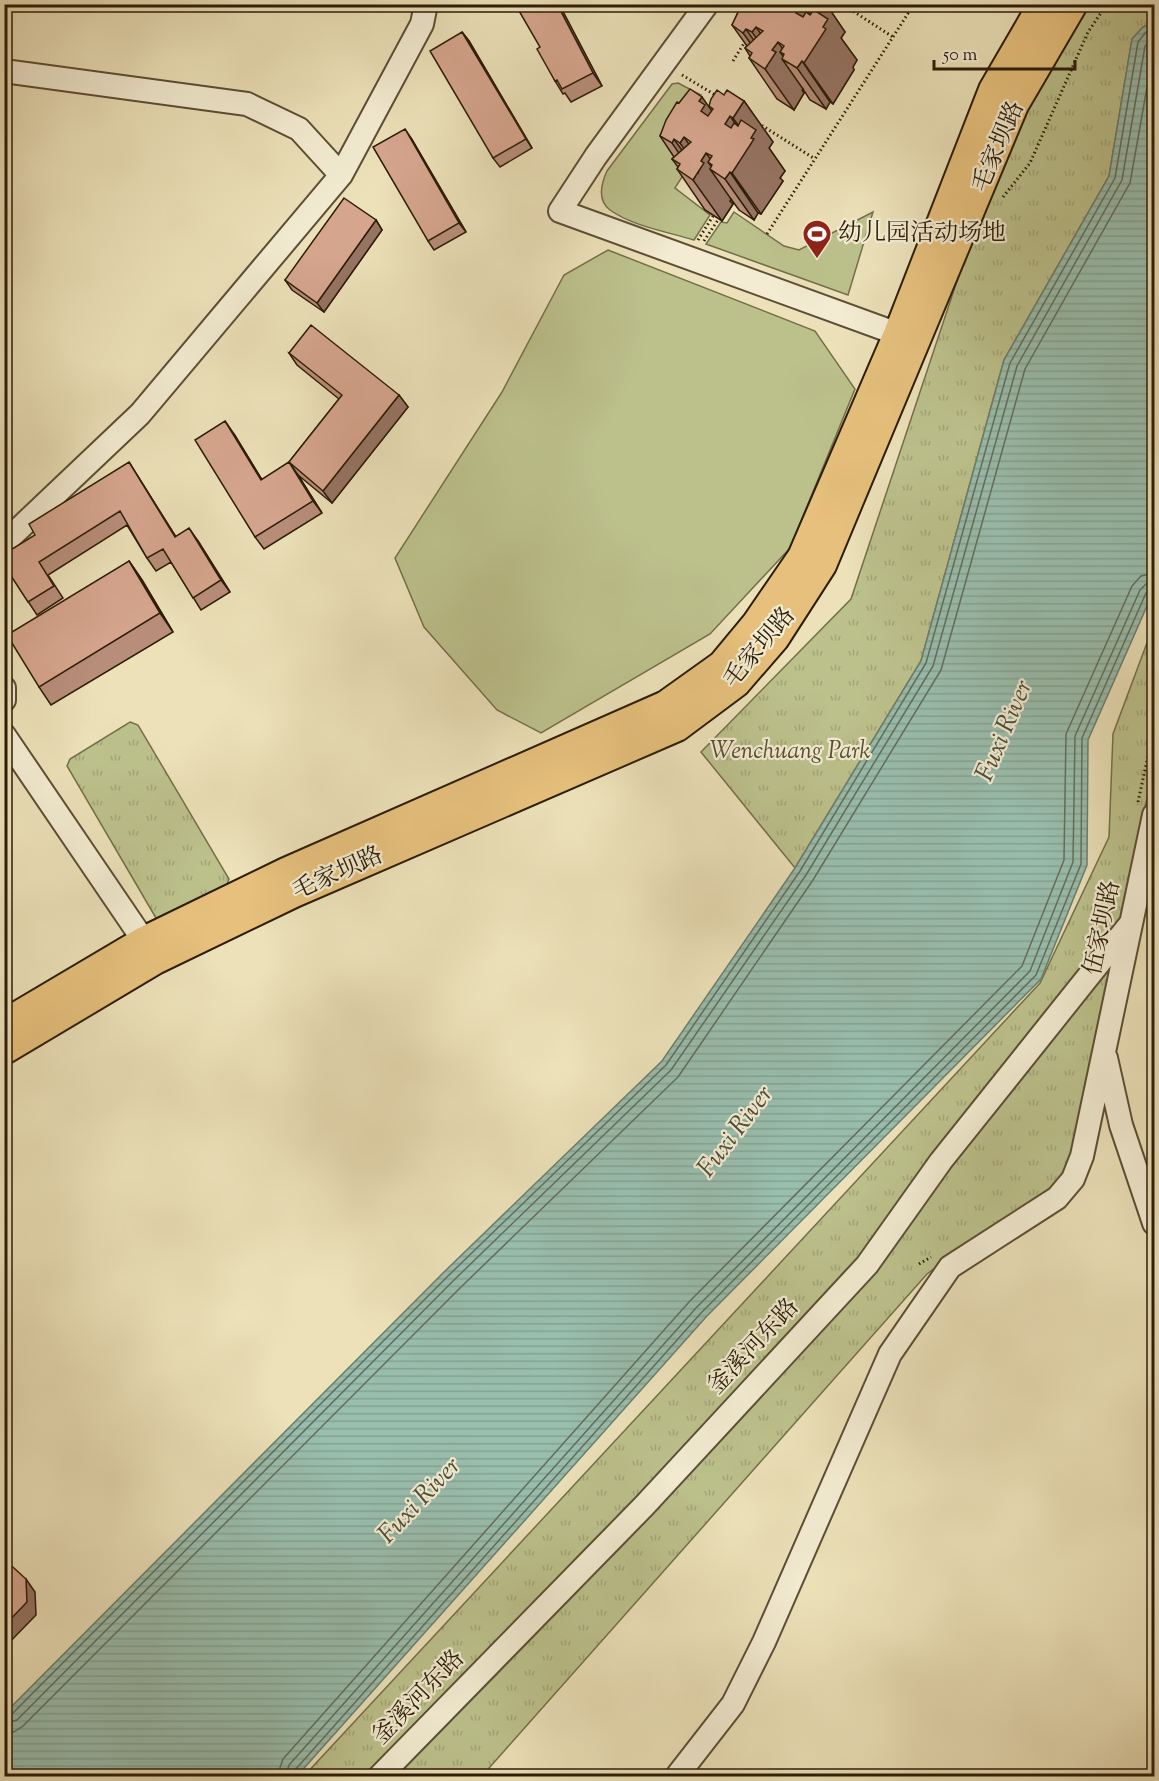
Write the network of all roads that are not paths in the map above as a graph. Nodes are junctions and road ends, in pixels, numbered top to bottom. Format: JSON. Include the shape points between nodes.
{"nodes":[{"id":1,"x":426,"y":4,"type":"edge"},
{"id":2,"x":707,"y":4,"type":"edge"},
{"id":3,"x":1043,"y":4,"type":"edge"},
{"id":4,"x":1073,"y":4,"type":"edge"},
{"id":5,"x":4,"y":71,"type":"edge"},
{"id":6,"x":341,"y":175,"type":"junction"},
{"id":7,"x":898,"y":334,"type":"junction"},
{"id":8,"x":4,"y":543,"type":"edge"},
{"id":9,"x":4,"y":688,"type":"edge"},
{"id":10,"x":4,"y":700,"type":"edge"},
{"id":11,"x":4,"y":735,"type":"edge"},
{"id":12,"x":1155,"y":815,"type":"edge"},
{"id":13,"x":1131,"y":923,"type":"junction"},
{"id":14,"x":144,"y":941,"type":"junction"},
{"id":15,"x":4,"y":1024,"type":"edge"},
{"id":16,"x":4,"y":1050,"type":"edge"},
{"id":17,"x":1104,"y":1051,"type":"junction"},
{"id":18,"x":1155,"y":1223,"type":"edge"},
{"id":19,"x":380,"y":1776,"type":"edge"},
{"id":20,"x":677,"y":1776,"type":"edge"}],
"edges":[{"from":1,"to":6,"type":"street","via":[[422,24]]},
{"from":2,"to":7,"type":"street","via":[[560,211]]},
{"from":3,"to":7,"type":"main road","name":"毛家坝路","via":[[993,90]]},
{"from":4,"to":16,"type":"main road","name":"毛家坝路","via":[[1014,105],[822,565],[775,638],[736,683],[677,727],[294,893],[156,960]]},
{"from":5,"to":6,"type":"street","via":[[247,104],[299,129]]},
{"from":6,"to":8,"type":"street","via":[[140,414]]},
{"from":7,"to":14,"type":"main road","name":"毛家坝路","via":[[802,557],[722,665],[666,705],[286,872]]},
{"from":9,"to":10,"type":"street"},
{"from":11,"to":14,"type":"street"},
{"from":12,"to":13,"type":"street","name":"伍家坝路"},
{"from":13,"to":17,"type":"street","name":"伍家坝路"},
{"from":13,"to":19,"type":"street","name":"釜溪河东路","via":[[941,1161],[867,1265],[636,1514]]},
{"from":14,"to":15,"type":"main road","name":"毛家坝路"},
{"from":17,"to":18,"type":"street","via":[[1121,1125]]},
{"from":17,"to":20,"type":"street","name":"伍家坝路","via":[[1082,1156],[1073,1179],[1058,1198],[950,1267],[890,1354],[733,1704]]}]}
